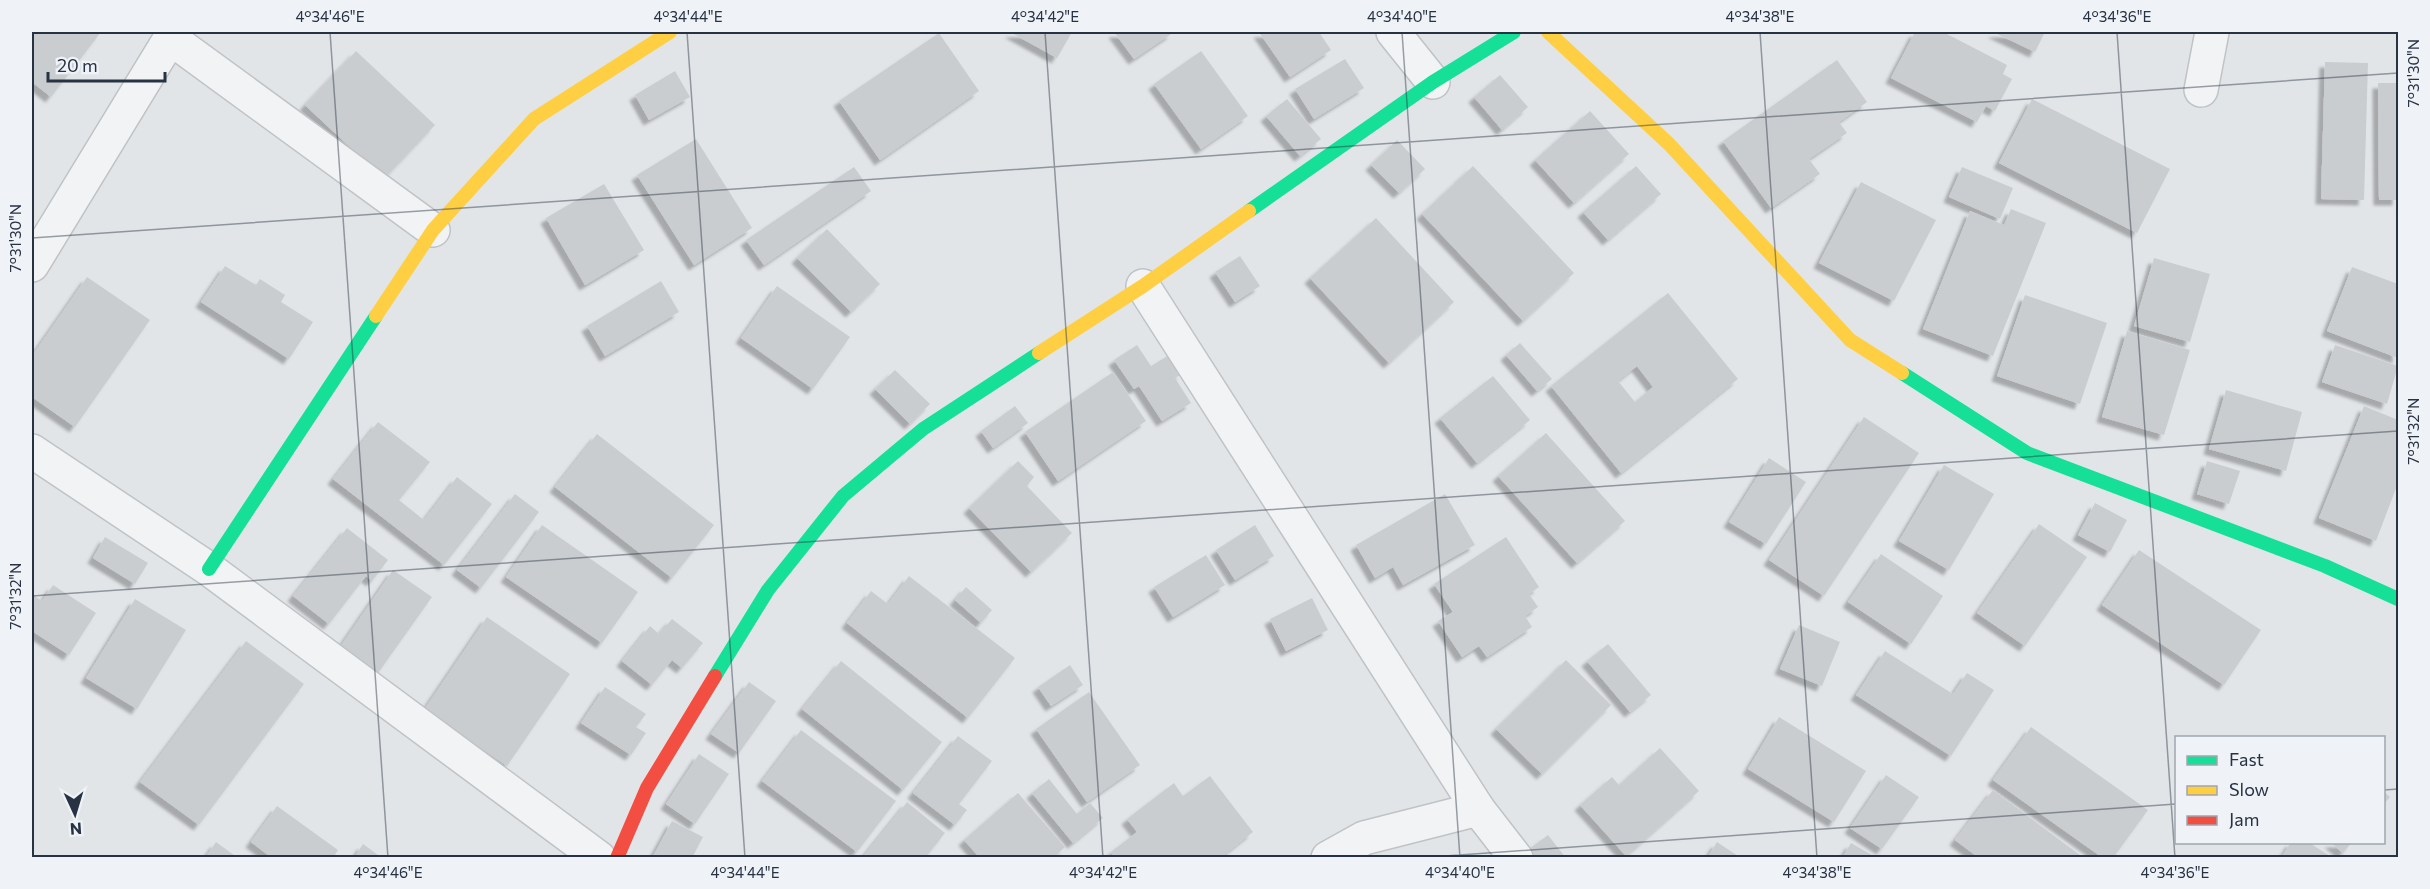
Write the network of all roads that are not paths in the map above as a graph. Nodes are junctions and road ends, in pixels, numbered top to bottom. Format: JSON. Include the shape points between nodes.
{"nodes":[{"id":1,"x":669,"y":32,"type":"edge"},
{"id":2,"x":1393,"y":32,"type":"edge"},
{"id":3,"x":1514,"y":32,"type":"edge"},
{"id":4,"x":1548,"y":32,"type":"edge"},
{"id":5,"x":2212,"y":32,"type":"edge"},
{"id":6,"x":172,"y":35,"type":"edge"},
{"id":7,"x":1433,"y":82,"type":"junction"},
{"id":8,"x":2200,"y":90,"type":"dead end"},
{"id":9,"x":433,"y":230,"type":"junction"},
{"id":10,"x":32,"y":265,"type":"edge"},
{"id":11,"x":1143,"y":286,"type":"junction"},
{"id":12,"x":32,"y":451,"type":"edge"},
{"id":13,"x":208,"y":569,"type":"junction"},
{"id":14,"x":2398,"y":599,"type":"edge"},
{"id":15,"x":1478,"y":809,"type":"junction"},
{"id":16,"x":599,"y":858,"type":"edge"},
{"id":17,"x":617,"y":858,"type":"edge"},
{"id":18,"x":1328,"y":858,"type":"edge"},
{"id":19,"x":1516,"y":858,"type":"edge"}],
"edges":[{"from":1,"to":9,"type":"street","via":[[534,119]]},
{"from":2,"to":7,"type":"street"},
{"from":3,"to":7,"type":"street"},
{"from":4,"to":14,"type":"street","via":[[1669,144],[1850,340],[2027,453],[2325,566]]},
{"from":5,"to":8,"type":"street"},
{"from":6,"to":9,"type":"street"},
{"from":6,"to":10,"type":"street"},
{"from":7,"to":11,"type":"street"},
{"from":9,"to":13,"type":"street"},
{"from":11,"to":15,"type":"street"},
{"from":11,"to":17,"type":"street","via":[[923,429],[843,496],[768,590],[647,788]]},
{"from":12,"to":13,"type":"street"},
{"from":13,"to":16,"type":"street"},
{"from":15,"to":18,"type":"street","via":[[1364,838]]},
{"from":15,"to":19,"type":"street"}]}
